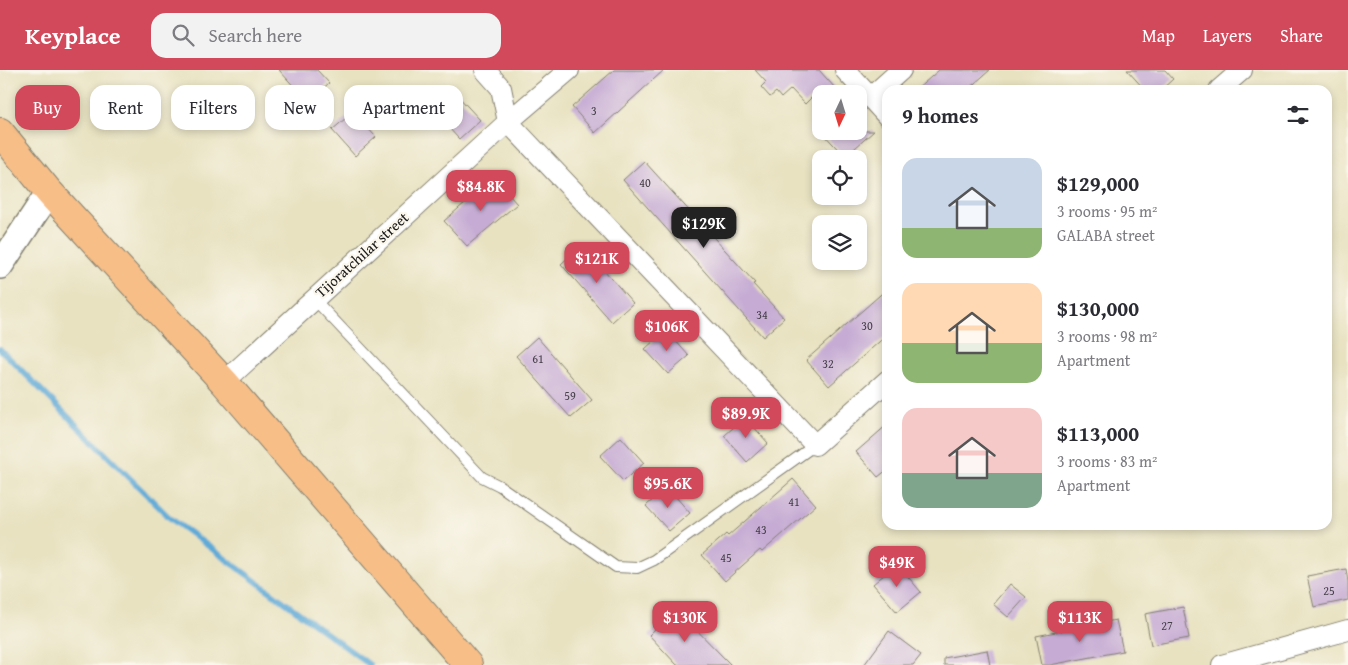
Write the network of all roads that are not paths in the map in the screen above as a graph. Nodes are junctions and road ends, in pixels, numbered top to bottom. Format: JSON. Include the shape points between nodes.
{"nodes":[{"id":1,"x":485,"y":70,"type":"edge"},
{"id":2,"x":569,"y":70,"type":"edge"},
{"id":3,"x":844,"y":70,"type":"edge"},
{"id":4,"x":901,"y":70,"type":"edge"},
{"id":5,"x":1242,"y":70,"type":"edge"},
{"id":6,"x":884,"y":85,"type":"edge"},
{"id":7,"x":1225,"y":85,"type":"edge"},
{"id":8,"x":882,"y":87,"type":"edge"},
{"id":9,"x":870,"y":98,"type":"junction"},
{"id":10,"x":882,"y":111,"type":"edge"},
{"id":11,"x":508,"y":122,"type":"junction"},
{"id":12,"x":0,"y":132,"type":"edge"},
{"id":13,"x":49,"y":192,"type":"junction"},
{"id":14,"x":0,"y":266,"type":"edge"},
{"id":15,"x":314,"y":299,"type":"junction"},
{"id":16,"x":224,"y":382,"type":"junction"},
{"id":17,"x":882,"y":385,"type":"edge"},
{"id":18,"x":814,"y":445,"type":"junction"},
{"id":19,"x":1348,"y":630,"type":"edge"},
{"id":20,"x":468,"y":665,"type":"edge"},
{"id":21,"x":1222,"y":665,"type":"edge"}],
"edges":[{"from":1,"to":11,"type":"street","via":[[501,88]]},
{"from":2,"to":11,"type":"street","name":"Tijoratchilar street"},
{"from":3,"to":9,"type":"street"},
{"from":4,"to":6,"type":"street"},
{"from":5,"to":7,"type":"street"},
{"from":8,"to":9,"type":"street"},
{"from":9,"to":10,"type":"street"},
{"from":11,"to":15,"type":"street","name":"Tijoratchilar street"},
{"from":11,"to":18,"type":"street"},
{"from":12,"to":13,"type":"highway"},
{"from":13,"to":14,"type":"street"},
{"from":13,"to":16,"type":"highway"},
{"from":15,"to":16,"type":"street","name":"Tijoratchilar street"},
{"from":15,"to":18,"type":"lane","via":[[482,477],[500,486],[616,567],[637,568],[654,560]]},
{"from":16,"to":20,"type":"highway"},
{"from":17,"to":18,"type":"street"},
{"from":19,"to":21,"type":"street"}]}
